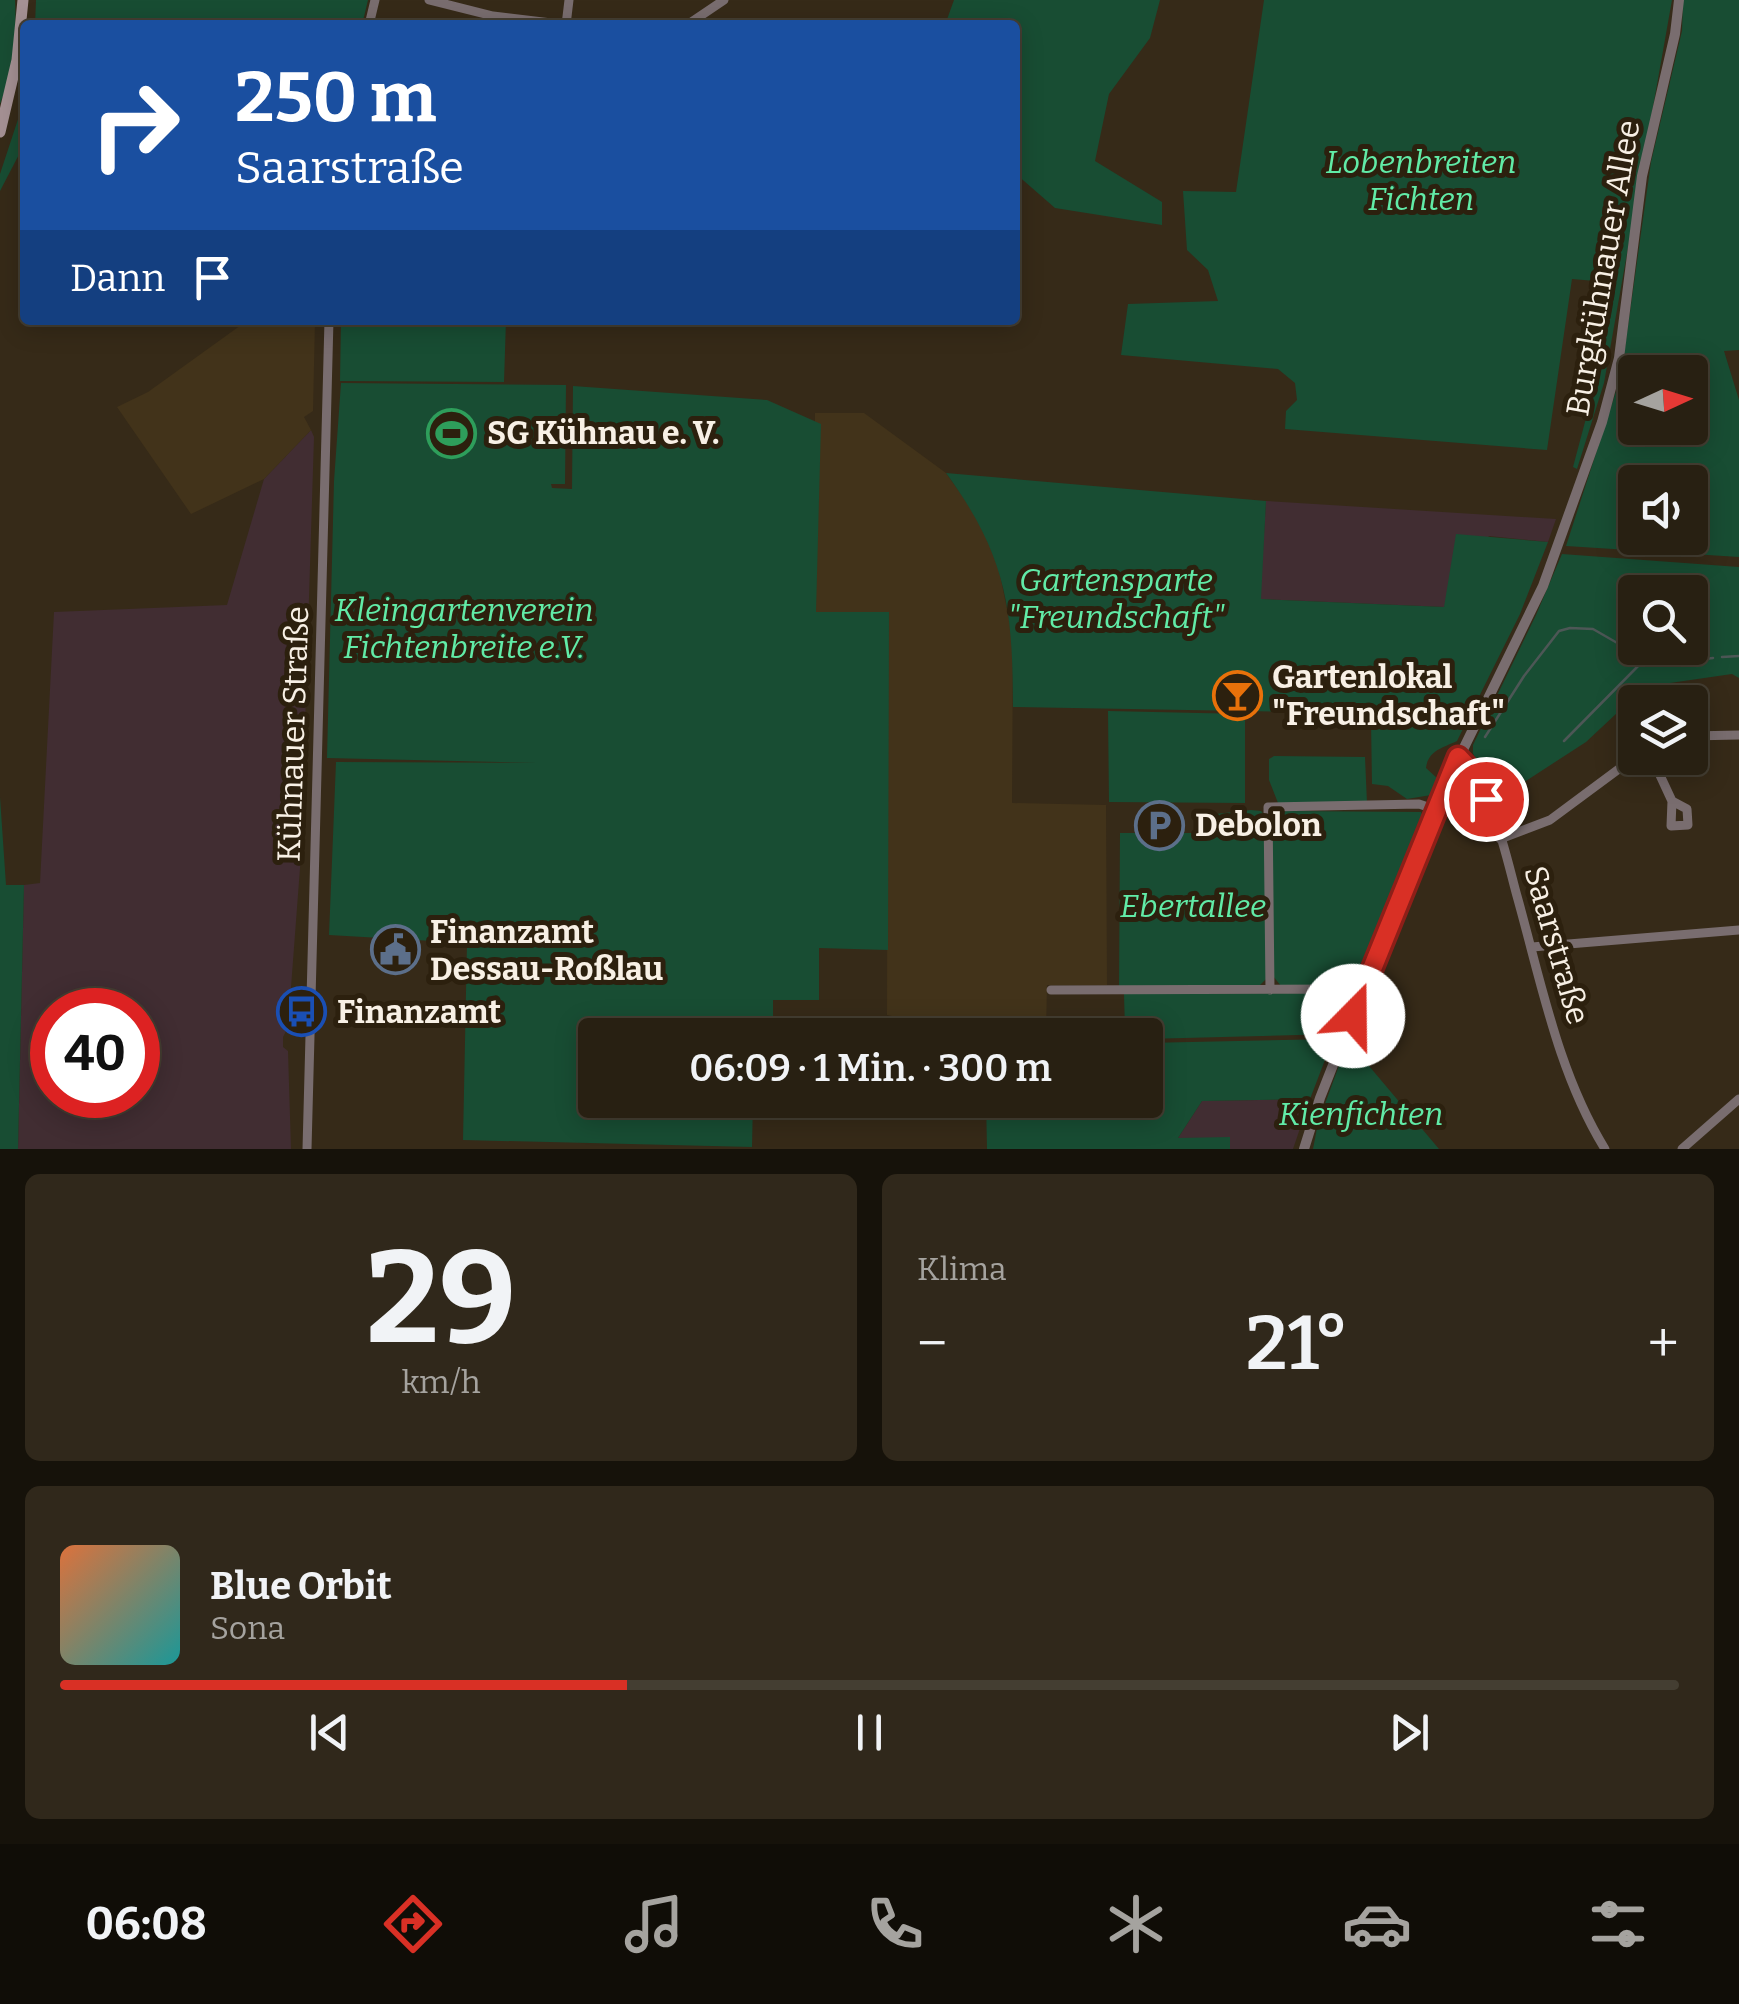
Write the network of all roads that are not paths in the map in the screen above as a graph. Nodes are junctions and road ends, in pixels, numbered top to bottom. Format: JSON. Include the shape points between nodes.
{"nodes":[{"id":1,"x":429,"y":0,"type":"edge"},
{"id":2,"x":1679,"y":0,"type":"edge"},
{"id":3,"x":721,"y":1,"type":"edge"},
{"id":4,"x":526,"y":20,"type":"edge"},
{"id":5,"x":694,"y":20,"type":"edge"},
{"id":6,"x":20,"y":25,"type":"edge"},
{"id":7,"x":0,"y":132,"type":"edge"},
{"id":8,"x":329,"y":325,"type":"edge"},
{"id":9,"x":1739,"y":735,"type":"edge"},
{"id":10,"x":1708,"y":736,"type":"edge"},
{"id":11,"x":1458,"y":757,"type":"junction"},
{"id":12,"x":1618,"y":770,"type":"edge"},
{"id":13,"x":1660,"y":775,"type":"edge"},
{"id":14,"x":1672,"y":802,"type":"dead end"},
{"id":15,"x":1434,"y":809,"type":"junction"},
{"id":16,"x":1500,"y":839,"type":"junction"},
{"id":17,"x":1739,"y":930,"type":"edge"},
{"id":18,"x":1532,"y":947,"type":"junction"},
{"id":19,"x":1051,"y":990,"type":"dead end"},
{"id":20,"x":1270,"y":990,"type":"junction"},
{"id":21,"x":1362,"y":992,"type":"junction"},
{"id":22,"x":1739,"y":1099,"type":"edge"},
{"id":23,"x":307,"y":1149,"type":"edge"},
{"id":24,"x":1304,"y":1149,"type":"edge"},
{"id":25,"x":1604,"y":1149,"type":"edge"},
{"id":26,"x":1682,"y":1149,"type":"edge"}],
"edges":[{"from":1,"to":4,"type":"street"},
{"from":2,"to":11,"type":"street","name":"Burgkühnauer Allee","via":[[1642,176],[1606,409],[1550,570]]},
{"from":3,"to":5,"type":"street"},
{"from":6,"to":7,"type":"main road"},
{"from":8,"to":23,"type":"street","name":"Kühnauer Straße"},
{"from":9,"to":10,"type":"street"},
{"from":11,"to":15,"type":"street"},
{"from":11,"to":16,"type":"street","name":"Saarstraße","via":[[1474,774]]},
{"from":12,"to":16,"type":"street","via":[[1559,814]]},
{"from":13,"to":14,"type":"street"},
{"from":15,"to":20,"type":"street","via":[[1268,806]]},
{"from":15,"to":21,"type":"street"},
{"from":16,"to":18,"type":"street","name":"Saarstraße"},
{"from":17,"to":18,"type":"street"},
{"from":18,"to":25,"type":"street","name":"Saarstraße","via":[[1573,1086]]},
{"from":19,"to":20,"type":"street"},
{"from":20,"to":21,"type":"street"},
{"from":21,"to":24,"type":"street"},
{"from":22,"to":26,"type":"street"}]}
